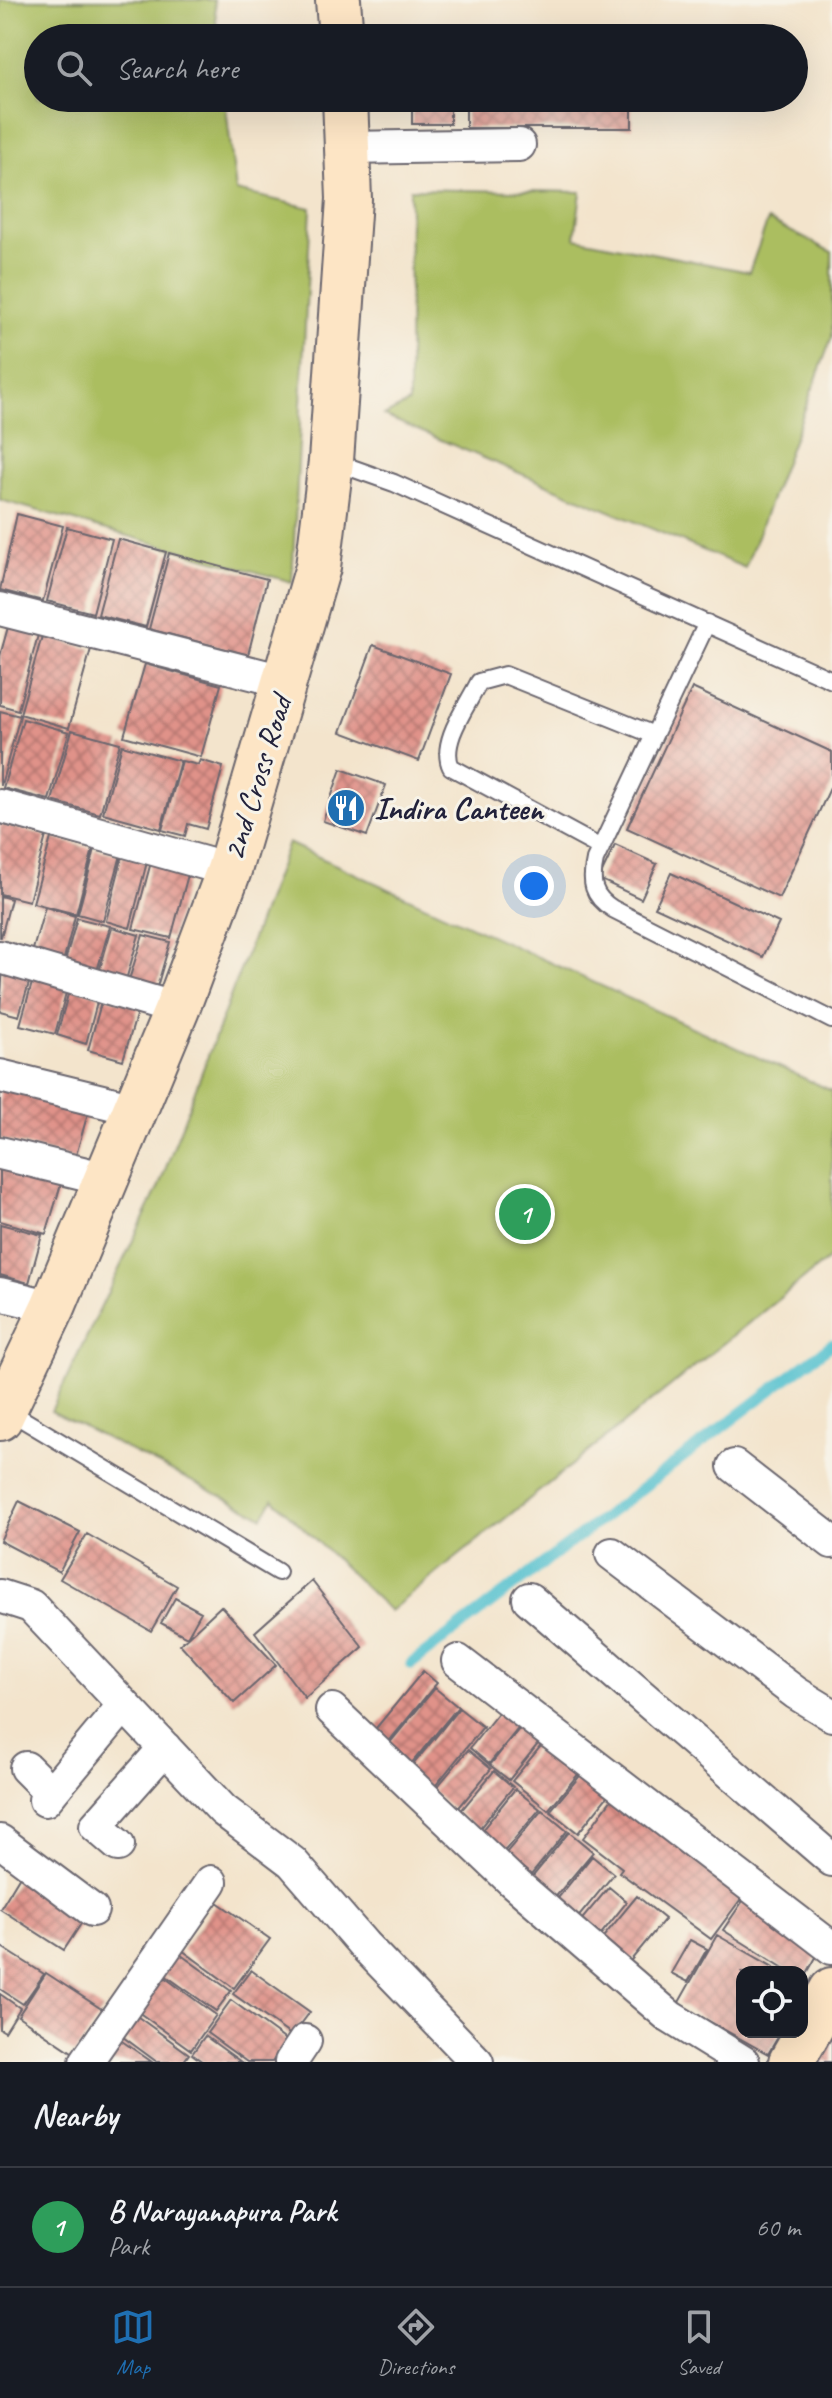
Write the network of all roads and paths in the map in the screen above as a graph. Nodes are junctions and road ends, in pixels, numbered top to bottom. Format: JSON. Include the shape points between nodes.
{"nodes":[{"id":1,"x":338,"y":0,"type":"edge"},
{"id":2,"x":340,"y":24,"type":"edge"},
{"id":3,"x":346,"y":112,"type":"edge"},
{"id":4,"x":519,"y":145,"type":"dead end"},
{"id":5,"x":348,"y":148,"type":"junction"},
{"id":6,"x":331,"y":461,"type":"junction"},
{"id":7,"x":0,"y":609,"type":"edge"},
{"id":8,"x":707,"y":623,"type":"junction"},
{"id":9,"x":832,"y":680,"type":"edge"},
{"id":10,"x":287,"y":682,"type":"junction"},
{"id":11,"x":654,"y":735,"type":"junction"},
{"id":12,"x":0,"y":806,"type":"edge"},
{"id":13,"x":601,"y":848,"type":"junction"},
{"id":14,"x":229,"y":870,"type":"junction"},
{"id":15,"x":0,"y":957,"type":"edge"},
{"id":16,"x":177,"y":1009,"type":"junction"},
{"id":17,"x":832,"y":1020,"type":"edge"},
{"id":18,"x":0,"y":1076,"type":"edge"},
{"id":19,"x":135,"y":1109,"type":"junction"},
{"id":20,"x":0,"y":1153,"type":"edge"},
{"id":21,"x":107,"y":1179,"type":"junction"},
{"id":22,"x":0,"y":1294,"type":"edge"},
{"id":23,"x":53,"y":1307,"type":"junction"},
{"id":24,"x":3,"y":1414,"type":"edge"},
{"id":25,"x":734,"y":1466,"type":"dead end"},
{"id":26,"x":832,"y":1542,"type":"edge"},
{"id":27,"x":612,"y":1554,"type":"dead end"},
{"id":28,"x":278,"y":1572,"type":"dead end"},
{"id":29,"x":0,"y":1596,"type":"edge"},
{"id":30,"x":529,"y":1599,"type":"dead end"},
{"id":31,"x":458,"y":1661,"type":"dead end"},
{"id":32,"x":124,"y":1705,"type":"junction"},
{"id":33,"x":332,"y":1710,"type":"dead end"},
{"id":34,"x":832,"y":1715,"type":"edge"},
{"id":35,"x":165,"y":1748,"type":"junction"},
{"id":36,"x":26,"y":1768,"type":"dead end"},
{"id":37,"x":0,"y":1841,"type":"edge"},
{"id":38,"x":118,"y":1845,"type":"dead end"},
{"id":39,"x":832,"y":1860,"type":"edge"},
{"id":40,"x":211,"y":1882,"type":"dead end"},
{"id":41,"x":92,"y":1910,"type":"dead end"},
{"id":42,"x":832,"y":1948,"type":"edge"},
{"id":43,"x":832,"y":1990,"type":"edge"},
{"id":44,"x":86,"y":2062,"type":"edge"},
{"id":45,"x":477,"y":2062,"type":"edge"},
{"id":46,"x":743,"y":2062,"type":"edge"},
{"id":47,"x":791,"y":2062,"type":"edge"}],
"edges":[{"from":1,"to":2,"type":"street"},
{"from":3,"to":5,"type":"street","name":"2nd Cross Road"},
{"from":4,"to":5,"type":"street"},
{"from":5,"to":6,"type":"street","name":"2nd Cross Road"},
{"from":6,"to":8,"type":"lane","via":[[394,483]]},
{"from":6,"to":10,"type":"street","name":"2nd Cross Road","via":[[318,567]]},
{"from":7,"to":10,"type":"street"},
{"from":8,"to":9,"type":"lane"},
{"from":8,"to":11,"type":"lane"},
{"from":10,"to":14,"type":"street","name":"2nd Cross Road"},
{"from":11,"to":13,"type":"lane"},
{"from":11,"to":13,"type":"lane","via":[[505,675],[479,682],[448,745],[451,767]]},
{"from":12,"to":14,"type":"street"},
{"from":13,"to":17,"type":"lane","via":[[591,880],[599,900]]},
{"from":14,"to":16,"type":"street","name":"2nd Cross Road"},
{"from":15,"to":16,"type":"street"},
{"from":16,"to":19,"type":"street","name":"2nd Cross Road"},
{"from":18,"to":19,"type":"street"},
{"from":19,"to":21,"type":"street","name":"2nd Cross Road"},
{"from":20,"to":21,"type":"street"},
{"from":21,"to":23,"type":"street","name":"2nd Cross Road"},
{"from":22,"to":23,"type":"street"},
{"from":23,"to":24,"type":"street","name":"2nd Cross Road"},
{"from":24,"to":28,"type":"lane"},
{"from":25,"to":26,"type":"street"},
{"from":27,"to":34,"type":"street"},
{"from":29,"to":32,"type":"street","via":[[31,1606]]},
{"from":30,"to":39,"type":"street"},
{"from":31,"to":42,"type":"street"},
{"from":32,"to":35,"type":"street"},
{"from":32,"to":36,"type":"street","via":[[48,1797]]},
{"from":33,"to":46,"type":"street","via":[[511,1880],[670,2017]]},
{"from":35,"to":38,"type":"street","via":[[96,1826]]},
{"from":35,"to":45,"type":"street","via":[[223,1810],[292,1862]]},
{"from":37,"to":41,"type":"street"},
{"from":40,"to":44,"type":"street"},
{"from":43,"to":47,"type":"street"}]}
